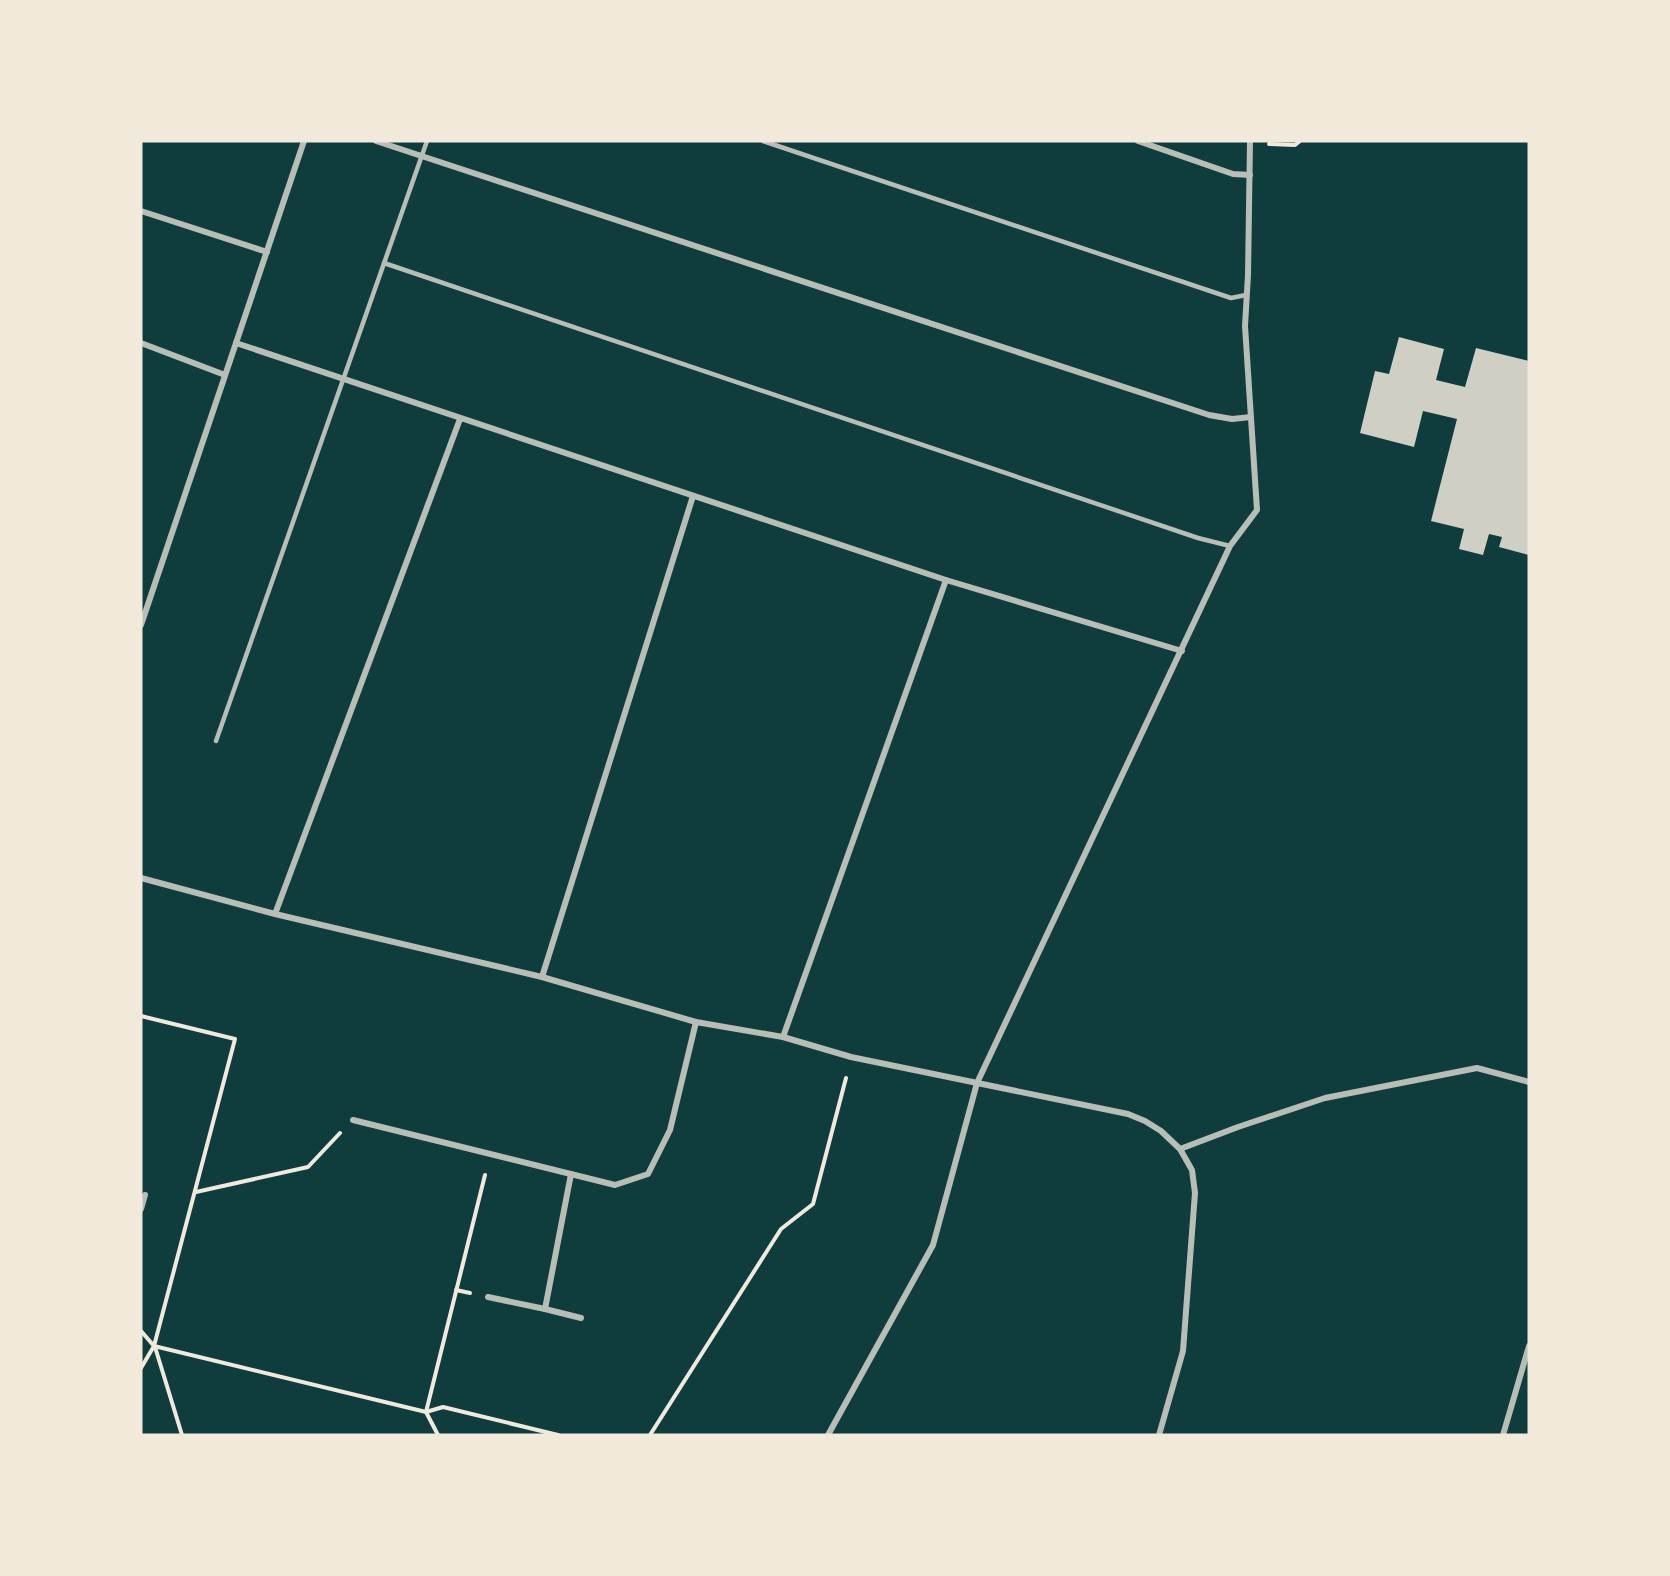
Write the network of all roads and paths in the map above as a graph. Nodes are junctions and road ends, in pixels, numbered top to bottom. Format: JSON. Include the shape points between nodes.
{"nodes":[{"id":1,"x":304,"y":141,"type":"edge"},
{"id":2,"x":376,"y":141,"type":"edge"},
{"id":3,"x":427,"y":141,"type":"edge"},
{"id":4,"x":763,"y":141,"type":"edge"},
{"id":5,"x":1138,"y":141,"type":"edge"},
{"id":6,"x":1300,"y":141,"type":"edge"},
{"id":7,"x":1250,"y":142,"type":"edge"},
{"id":8,"x":422,"y":157,"type":"junction"},
{"id":9,"x":1250,"y":175,"type":"junction"},
{"id":10,"x":141,"y":211,"type":"edge"},
{"id":11,"x":267,"y":252,"type":"junction"},
{"id":12,"x":384,"y":263,"type":"junction"},
{"id":13,"x":1246,"y":295,"type":"junction"},
{"id":14,"x":141,"y":343,"type":"edge"},
{"id":15,"x":236,"y":343,"type":"junction"},
{"id":16,"x":225,"y":375,"type":"junction"},
{"id":17,"x":343,"y":379,"type":"junction"},
{"id":18,"x":1251,"y":417,"type":"junction"},
{"id":19,"x":460,"y":419,"type":"junction"},
{"id":20,"x":693,"y":496,"type":"junction"},
{"id":21,"x":1230,"y":546,"type":"junction"},
{"id":22,"x":946,"y":580,"type":"junction"},
{"id":23,"x":141,"y":625,"type":"edge"},
{"id":24,"x":1182,"y":651,"type":"junction"},
{"id":25,"x":216,"y":741,"type":"dead end"},
{"id":26,"x":141,"y":878,"type":"edge"},
{"id":27,"x":275,"y":915,"type":"junction"},
{"id":28,"x":542,"y":977,"type":"junction"},
{"id":29,"x":141,"y":1016,"type":"edge"},
{"id":30,"x":696,"y":1022,"type":"junction"},
{"id":31,"x":783,"y":1037,"type":"junction"},
{"id":32,"x":851,"y":1057,"type":"junction"},
{"id":33,"x":1529,"y":1082,"type":"edge"},
{"id":34,"x":977,"y":1083,"type":"junction"},
{"id":35,"x":353,"y":1120,"type":"joint"},
{"id":36,"x":1180,"y":1149,"type":"junction"},
{"id":37,"x":490,"y":1154,"type":"junction"},
{"id":38,"x":571,"y":1174,"type":"junction"},
{"id":39,"x":196,"y":1192,"type":"junction"},
{"id":40,"x":145,"y":1195,"type":"dead end"},
{"id":41,"x":141,"y":1209,"type":"edge"},
{"id":42,"x":488,"y":1297,"type":"dead end"},
{"id":43,"x":546,"y":1309,"type":"junction"},
{"id":44,"x":581,"y":1318,"type":"dead end"},
{"id":45,"x":141,"y":1331,"type":"edge"},
{"id":46,"x":154,"y":1346,"type":"junction"},
{"id":47,"x":1529,"y":1346,"type":"edge"},
{"id":48,"x":141,"y":1368,"type":"edge"},
{"id":49,"x":426,"y":1412,"type":"junction"},
{"id":50,"x":182,"y":1435,"type":"edge"},
{"id":51,"x":438,"y":1435,"type":"edge"},
{"id":52,"x":558,"y":1435,"type":"edge"},
{"id":53,"x":651,"y":1435,"type":"edge"},
{"id":54,"x":828,"y":1435,"type":"edge"},
{"id":55,"x":1159,"y":1435,"type":"edge"},
{"id":56,"x":1503,"y":1435,"type":"edge"}],
"edges":[{"from":1,"to":11,"type":"street"},
{"from":2,"to":8,"type":"street"},
{"from":3,"to":8,"type":"lane"},
{"from":4,"to":13,"type":"lane","via":[[1231,298]]},
{"from":5,"to":9,"type":"street","via":[[1233,174]]},
{"from":6,"to":7,"type":"path","via":[[1295,145]]},
{"from":7,"to":9,"type":"street"},
{"from":8,"to":12,"type":"lane"},
{"from":8,"to":18,"type":"street","via":[[1209,415]]},
{"from":9,"to":13,"type":"street"},
{"from":10,"to":11,"type":"street"},
{"from":11,"to":15,"type":"street"},
{"from":12,"to":17,"type":"lane"},
{"from":12,"to":21,"type":"lane"},
{"from":13,"to":18,"type":"street"},
{"from":14,"to":16,"type":"street"},
{"from":15,"to":16,"type":"street"},
{"from":15,"to":17,"type":"street"},
{"from":16,"to":23,"type":"street"},
{"from":17,"to":19,"type":"street"},
{"from":17,"to":25,"type":"lane"},
{"from":18,"to":21,"type":"street","via":[[1257,510]]},
{"from":19,"to":20,"type":"street"},
{"from":19,"to":27,"type":"street"},
{"from":20,"to":22,"type":"street"},
{"from":20,"to":28,"type":"street"},
{"from":21,"to":24,"type":"street"},
{"from":22,"to":24,"type":"street"},
{"from":22,"to":31,"type":"street"},
{"from":24,"to":34,"type":"street"},
{"from":26,"to":27,"type":"street"},
{"from":27,"to":28,"type":"street"},
{"from":28,"to":30,"type":"street"},
{"from":29,"to":39,"type":"path","via":[[235,1039]]},
{"from":30,"to":31,"type":"street"},
{"from":30,"to":38,"type":"street","via":[[670,1130],[648,1174],[615,1185]]},
{"from":31,"to":32,"type":"street"},
{"from":32,"to":34,"type":"street"},
{"from":32,"to":53,"type":"path","via":[[813,1204],[782,1229]]},
{"from":33,"to":36,"type":"street","via":[[1477,1068],[1325,1098]]},
{"from":34,"to":36,"type":"street","via":[[1128,1114],[1161,1131]]},
{"from":34,"to":54,"type":"street","via":[[933,1245]]},
{"from":35,"to":37,"type":"street"},
{"from":35,"to":39,"type":"path","via":[[308,1167]]},
{"from":36,"to":55,"type":"street","via":[[1192,1170],[1195,1193],[1183,1352]]},
{"from":37,"to":38,"type":"street"},
{"from":37,"to":49,"type":"path"},
{"from":38,"to":43,"type":"street"},
{"from":39,"to":46,"type":"path"},
{"from":40,"to":41,"type":"street"},
{"from":42,"to":43,"type":"street"},
{"from":43,"to":44,"type":"street"},
{"from":45,"to":46,"type":"path"},
{"from":46,"to":48,"type":"path"},
{"from":46,"to":49,"type":"path"},
{"from":46,"to":50,"type":"path"},
{"from":47,"to":56,"type":"street"},
{"from":49,"to":51,"type":"path"},
{"from":49,"to":52,"type":"path","via":[[444,1407]]}]}
